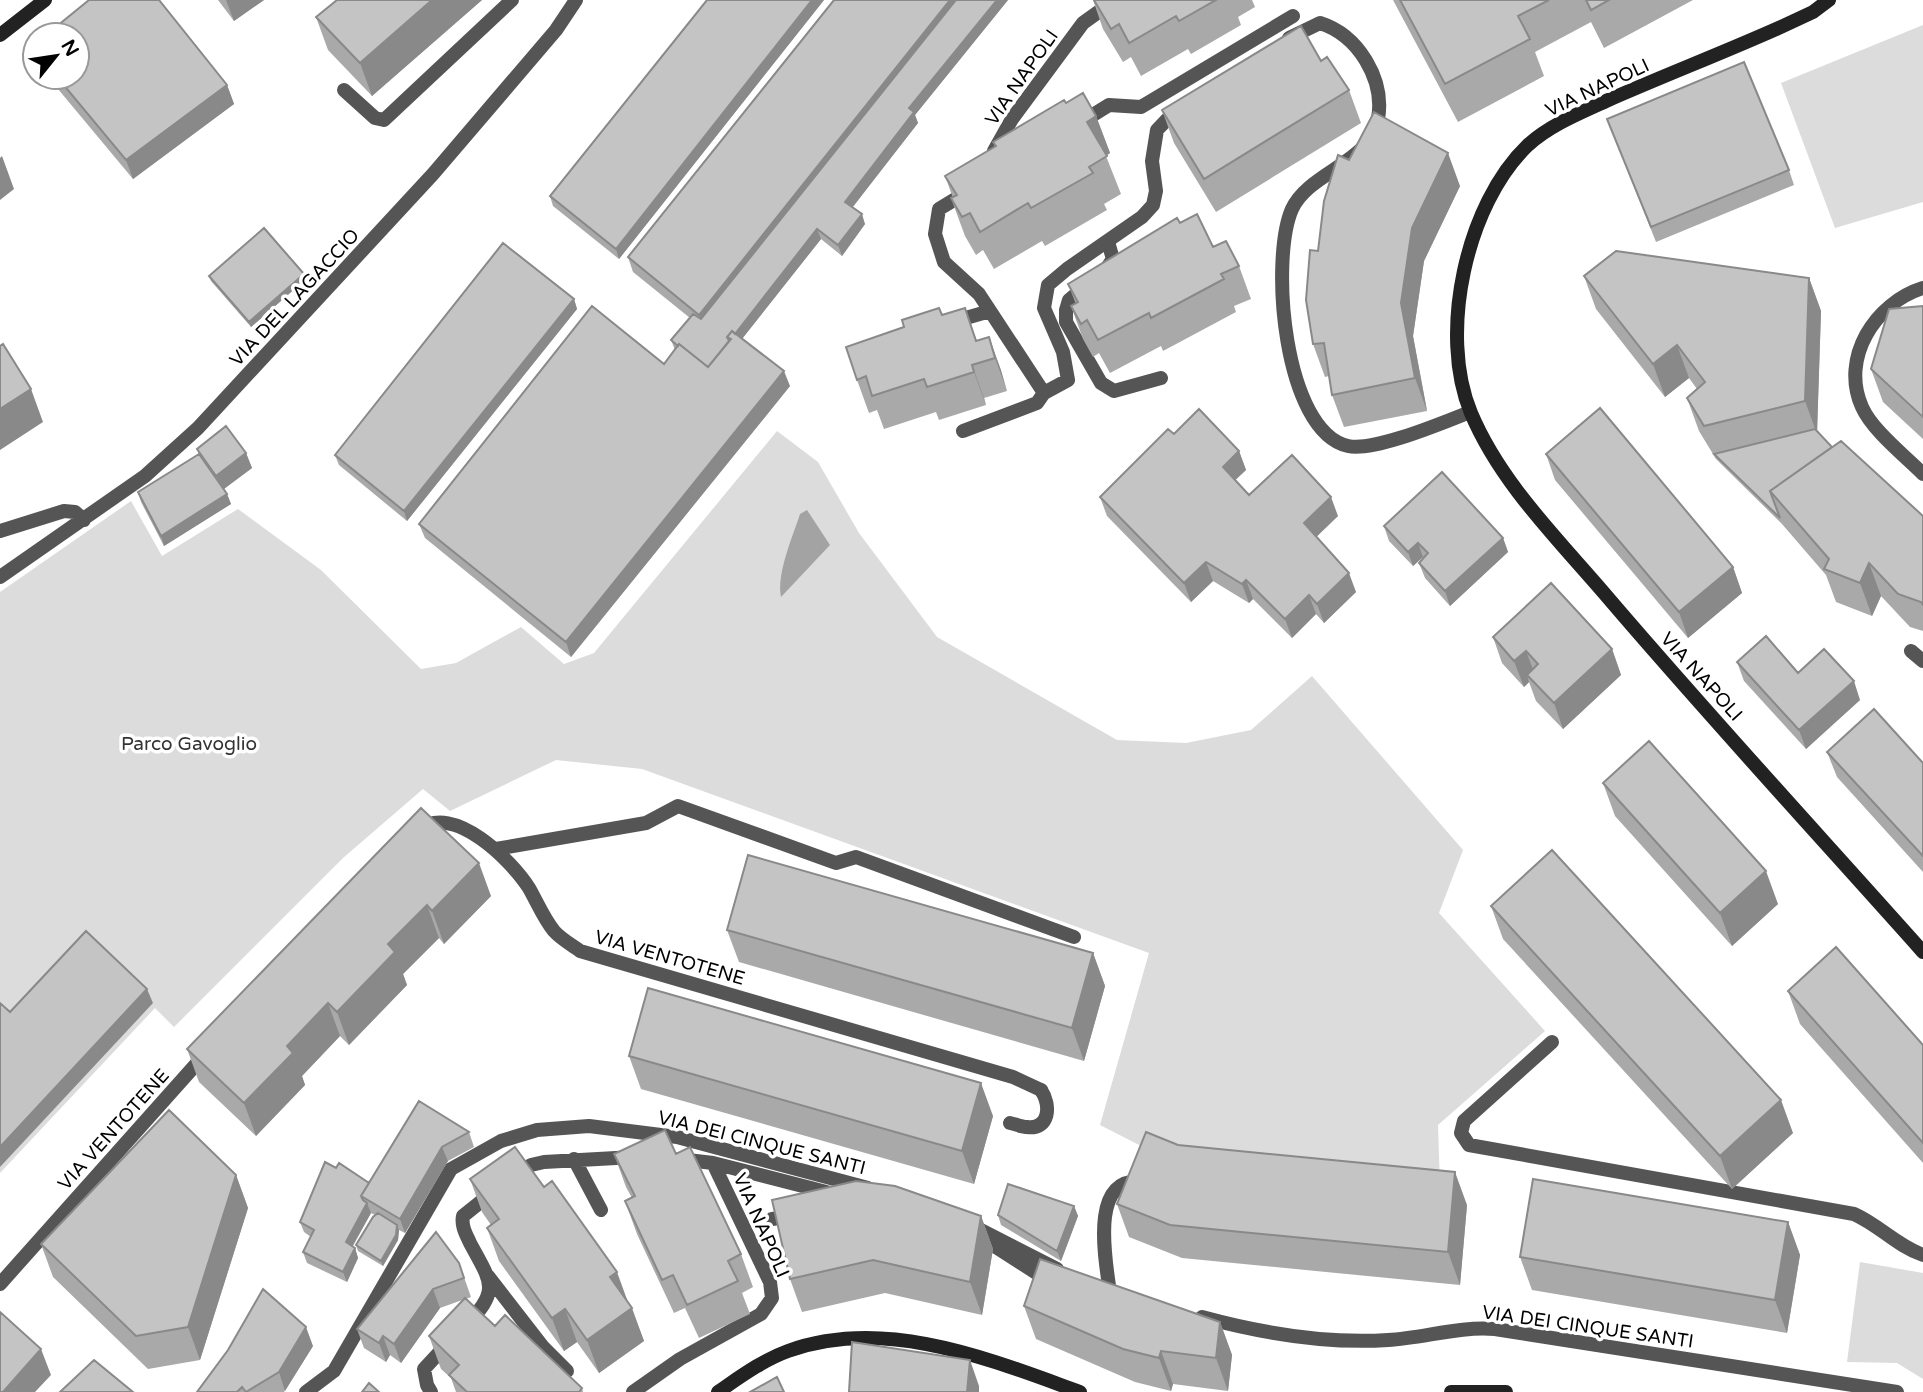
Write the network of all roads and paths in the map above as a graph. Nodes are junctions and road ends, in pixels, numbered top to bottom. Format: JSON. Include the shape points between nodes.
{"nodes":[{"id":1,"x":45,"y":0,"type":"edge"},
{"id":2,"x":512,"y":0,"type":"edge"},
{"id":3,"x":576,"y":0,"type":"edge"},
{"id":4,"x":1115,"y":0,"type":"edge"},
{"id":5,"x":1829,"y":0,"type":"edge"},
{"id":6,"x":1293,"y":16,"type":"dead end"},
{"id":7,"x":0,"y":34,"type":"edge"},
{"id":8,"x":1277,"y":46,"type":"edge"},
{"id":9,"x":344,"y":90,"type":"edge"},
{"id":10,"x":1193,"y":97,"type":"edge"},
{"id":11,"x":1063,"y":133,"type":"edge"},
{"id":12,"x":1108,"y":242,"type":"junction"},
{"id":13,"x":1923,"y":288,"type":"edge"},
{"id":14,"x":990,"y":311,"type":"junction"},
{"id":15,"x":942,"y":326,"type":"edge"},
{"id":16,"x":1161,"y":378,"type":"dead end"},
{"id":17,"x":1044,"y":393,"type":"junction"},
{"id":18,"x":1470,"y":412,"type":"junction"},
{"id":19,"x":963,"y":431,"type":"edge"},
{"id":20,"x":1923,"y":474,"type":"edge"},
{"id":21,"x":84,"y":520,"type":"junction"},
{"id":22,"x":0,"y":531,"type":"edge"},
{"id":23,"x":0,"y":577,"type":"edge"},
{"id":24,"x":1911,"y":651,"type":"edge"},
{"id":25,"x":1923,"y":661,"type":"edge"},
{"id":26,"x":405,"y":842,"type":"edge"},
{"id":27,"x":495,"y":849,"type":"junction"},
{"id":28,"x":1074,"y":937,"type":"dead end"},
{"id":29,"x":1923,"y":952,"type":"edge"},
{"id":30,"x":1552,"y":1042,"type":"dead end"},
{"id":31,"x":213,"y":1045,"type":"edge"},
{"id":32,"x":1010,"y":1123,"type":"dead end"},
{"id":33,"x":644,"y":1157,"type":"edge"},
{"id":34,"x":667,"y":1158,"type":"edge"},
{"id":35,"x":574,"y":1159,"type":"junction"},
{"id":36,"x":713,"y":1163,"type":"junction"},
{"id":37,"x":1150,"y":1184,"type":"edge"},
{"id":38,"x":880,"y":1191,"type":"edge"},
{"id":39,"x":865,"y":1202,"type":"edge"},
{"id":40,"x":601,"y":1210,"type":"dead end"},
{"id":41,"x":809,"y":1213,"type":"edge"},
{"id":42,"x":954,"y":1217,"type":"edge"},
{"id":43,"x":772,"y":1219,"type":"dead end"},
{"id":44,"x":960,"y":1232,"type":"edge"},
{"id":45,"x":1923,"y":1255,"type":"edge"},
{"id":46,"x":487,"y":1275,"type":"junction"},
{"id":47,"x":0,"y":1284,"type":"edge"},
{"id":48,"x":1110,"y":1292,"type":"edge"},
{"id":49,"x":1185,"y":1313,"type":"edge"},
{"id":50,"x":567,"y":1371,"type":"edge"},
{"id":51,"x":306,"y":1392,"type":"edge"},
{"id":52,"x":431,"y":1392,"type":"edge"},
{"id":53,"x":633,"y":1392,"type":"edge"},
{"id":54,"x":718,"y":1392,"type":"edge"},
{"id":55,"x":1080,"y":1392,"type":"edge"},
{"id":56,"x":1451,"y":1392,"type":"edge"},
{"id":57,"x":1506,"y":1392,"type":"edge"},
{"id":58,"x":1897,"y":1392,"type":"edge"}],
"edges":[{"from":1,"to":7,"type":"street"},
{"from":2,"to":9,"type":"street","via":[[384,120],[375,118]]},
{"from":3,"to":21,"type":"street","name":"VIA DEL LAGACCIO","via":[[556,30],[433,174],[253,370],[145,476]]},
{"from":4,"to":14,"type":"street","name":"VIA NAPOLI","via":[[1083,23],[1012,119],[980,178],[939,209],[935,234],[944,262],[979,294]]},
{"from":5,"to":18,"type":"street","name":"VIA NAPOLI","via":[[1772,31],[1569,118],[1529,144],[1489,199],[1466,264],[1457,336],[1460,377]]},
{"from":6,"to":11,"type":"street","via":[[1141,107],[1109,105]]},
{"from":8,"to":18,"type":"street","via":[[1320,23],[1337,28],[1362,53],[1378,83],[1383,123],[1344,163],[1310,185],[1292,208],[1281,289],[1296,379],[1312,418],[1339,444],[1351,447],[1396,438]]},
{"from":10,"to":12,"type":"street","via":[[1157,130],[1153,205]]},
{"from":12,"to":16,"type":"street","via":[[1113,259],[1069,300],[1066,322],[1101,383],[1114,391]]},
{"from":12,"to":17,"type":"street","via":[[1048,285],[1044,308],[1063,352],[1068,380]]},
{"from":13,"to":20,"type":"street","via":[[1876,319],[1861,344],[1856,374],[1858,396],[1869,419]]},
{"from":14,"to":15,"type":"street"},
{"from":14,"to":17,"type":"street","name":"VIA NAPOLI"},
{"from":17,"to":19,"type":"street","via":[[1037,403]]},
{"from":18,"to":29,"type":"street","name":"VIA NAPOLI","via":[[1529,505]]},
{"from":21,"to":22,"type":"street","via":[[75,512],[64,511]]},
{"from":21,"to":23,"type":"street","name":"VIA DEL LAGACCIO"},
{"from":24,"to":25,"type":"street"},
{"from":26,"to":27,"type":"street","name":"VIA VENTOTENE","via":[[437,821],[450,823]]},
{"from":27,"to":28,"type":"street","via":[[646,823],[678,806],[836,863],[856,857]]},
{"from":27,"to":32,"type":"street","name":"VIA VENTOTENE","via":[[527,886],[554,931],[580,951],[1013,1077],[1041,1090],[1049,1108],[1044,1120],[1033,1127]]},
{"from":30,"to":45,"type":"street","via":[[1464,1121],[1461,1133],[1469,1145],[1854,1214]]},
{"from":31,"to":47,"type":"street","name":"VIA VENTOTENE"},
{"from":33,"to":35,"type":"street"},
{"from":34,"to":36,"type":"street","name":"VIA NAPOLI"},
{"from":35,"to":40,"type":"street"},
{"from":35,"to":46,"type":"street","via":[[531,1165],[463,1216],[466,1236]]},
{"from":36,"to":39,"type":"street","via":[[828,1199]]},
{"from":36,"to":53,"type":"street","name":"VIA NAPOLI","via":[[770,1282],[772,1298],[761,1314],[680,1359]]},
{"from":37,"to":48,"type":"street","via":[[1124,1184],[1107,1204],[1103,1236]]},
{"from":38,"to":51,"type":"street","name":"VIA DEI CINQUE SANTI","via":[[677,1136],[589,1126],[537,1130],[501,1141],[451,1169],[334,1371]]},
{"from":41,"to":43,"type":"street"},
{"from":42,"to":44,"type":"street","via":[[992,1234],[1060,1280]]},
{"from":46,"to":50,"type":"street"},
{"from":46,"to":52,"type":"street","via":[[489,1294],[480,1311],[424,1369]]},
{"from":49,"to":58,"type":"street","name":"VIA DEI CINQUE SANTI","via":[[1248,1330],[1342,1340],[1495,1329]]},
{"from":54,"to":55,"type":"street","via":[[785,1352],[864,1338],[948,1349]]},
{"from":56,"to":57,"type":"street"}]}
